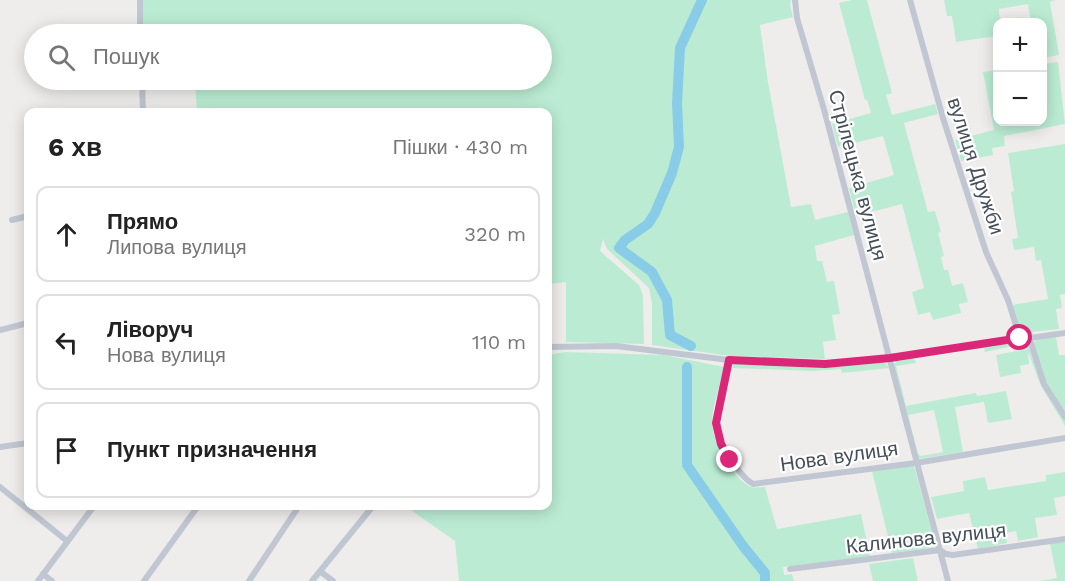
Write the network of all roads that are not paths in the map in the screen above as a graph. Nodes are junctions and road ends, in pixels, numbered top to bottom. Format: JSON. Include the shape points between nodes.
{"nodes":[{"id":1,"x":140,"y":0,"type":"edge"},
{"id":2,"x":795,"y":0,"type":"edge"},
{"id":3,"x":910,"y":0,"type":"edge"},
{"id":4,"x":140,"y":24,"type":"edge"},
{"id":5,"x":143,"y":90,"type":"edge"},
{"id":6,"x":144,"y":108,"type":"edge"},
{"id":7,"x":24,"y":217,"type":"edge"},
{"id":8,"x":12,"y":220,"type":"dead end"},
{"id":9,"x":24,"y":324,"type":"edge"},
{"id":10,"x":0,"y":330,"type":"edge"},
{"id":11,"x":1065,"y":333,"type":"edge"},
{"id":12,"x":1029,"y":337,"type":"junction"},
{"id":13,"x":1020,"y":338,"type":"junction"},
{"id":14,"x":552,"y":347,"type":"edge"},
{"id":15,"x":890,"y":358,"type":"junction"},
{"id":16,"x":729,"y":360,"type":"junction"},
{"id":17,"x":1065,"y":417,"type":"edge"},
{"id":18,"x":1065,"y":438,"type":"edge"},
{"id":19,"x":24,"y":444,"type":"edge"},
{"id":20,"x":0,"y":447,"type":"edge"},
{"id":21,"x":916,"y":463,"type":"junction"},
{"id":22,"x":0,"y":487,"type":"edge"},
{"id":23,"x":24,"y":507,"type":"edge"},
{"id":24,"x":28,"y":510,"type":"edge"},
{"id":25,"x":91,"y":510,"type":"edge"},
{"id":26,"x":195,"y":510,"type":"edge"},
{"id":27,"x":296,"y":510,"type":"edge"},
{"id":28,"x":371,"y":510,"type":"edge"},
{"id":29,"x":1065,"y":539,"type":"edge"},
{"id":30,"x":66,"y":541,"type":"junction"},
{"id":31,"x":940,"y":550,"type":"junction"},
{"id":32,"x":790,"y":569,"type":"dead end"},
{"id":33,"x":321,"y":572,"type":"junction"},
{"id":34,"x":43,"y":574,"type":"junction"},
{"id":35,"x":38,"y":581,"type":"edge"},
{"id":36,"x":52,"y":581,"type":"edge"},
{"id":37,"x":144,"y":581,"type":"edge"},
{"id":38,"x":249,"y":581,"type":"edge"},
{"id":39,"x":312,"y":581,"type":"edge"},
{"id":40,"x":333,"y":581,"type":"edge"},
{"id":41,"x":948,"y":581,"type":"edge"}],
"edges":[{"from":1,"to":4,"type":"street"},
{"from":2,"to":15,"type":"street","name":"Стрілецька вулиця"},
{"from":3,"to":13,"type":"street","name":"вулиця Дружби","via":[[986,252]]},
{"from":5,"to":6,"type":"street"},
{"from":7,"to":8,"type":"street"},
{"from":9,"to":10,"type":"street"},
{"from":11,"to":12,"type":"street"},
{"from":12,"to":13,"type":"street"},
{"from":12,"to":17,"type":"street","via":[[1044,384]]},
{"from":13,"to":15,"type":"street"},
{"from":14,"to":16,"type":"street","via":[[616,346]]},
{"from":15,"to":16,"type":"street","via":[[825,364]]},
{"from":15,"to":21,"type":"street","name":"Стрілецька вулиця"},
{"from":16,"to":21,"type":"street","name":"Нова вулиця","via":[[716,423],[730,460],[753,484]]},
{"from":18,"to":21,"type":"street","name":"Нова вулиця"},
{"from":19,"to":20,"type":"street"},
{"from":21,"to":31,"type":"street","name":"Стрілецька вулиця"},
{"from":22,"to":23,"type":"street"},
{"from":24,"to":30,"type":"street"},
{"from":25,"to":30,"type":"street"},
{"from":26,"to":37,"type":"street"},
{"from":27,"to":38,"type":"street"},
{"from":28,"to":33,"type":"street"},
{"from":29,"to":31,"type":"street","name":"Калинова вулиця","via":[[953,555]]},
{"from":30,"to":34,"type":"street"},
{"from":31,"to":32,"type":"street","name":"Калинова вулиця"},
{"from":31,"to":41,"type":"street","name":"Стрілецька вулиця"},
{"from":33,"to":39,"type":"street"},
{"from":33,"to":40,"type":"street"},
{"from":34,"to":35,"type":"street"},
{"from":34,"to":36,"type":"street"}]}
